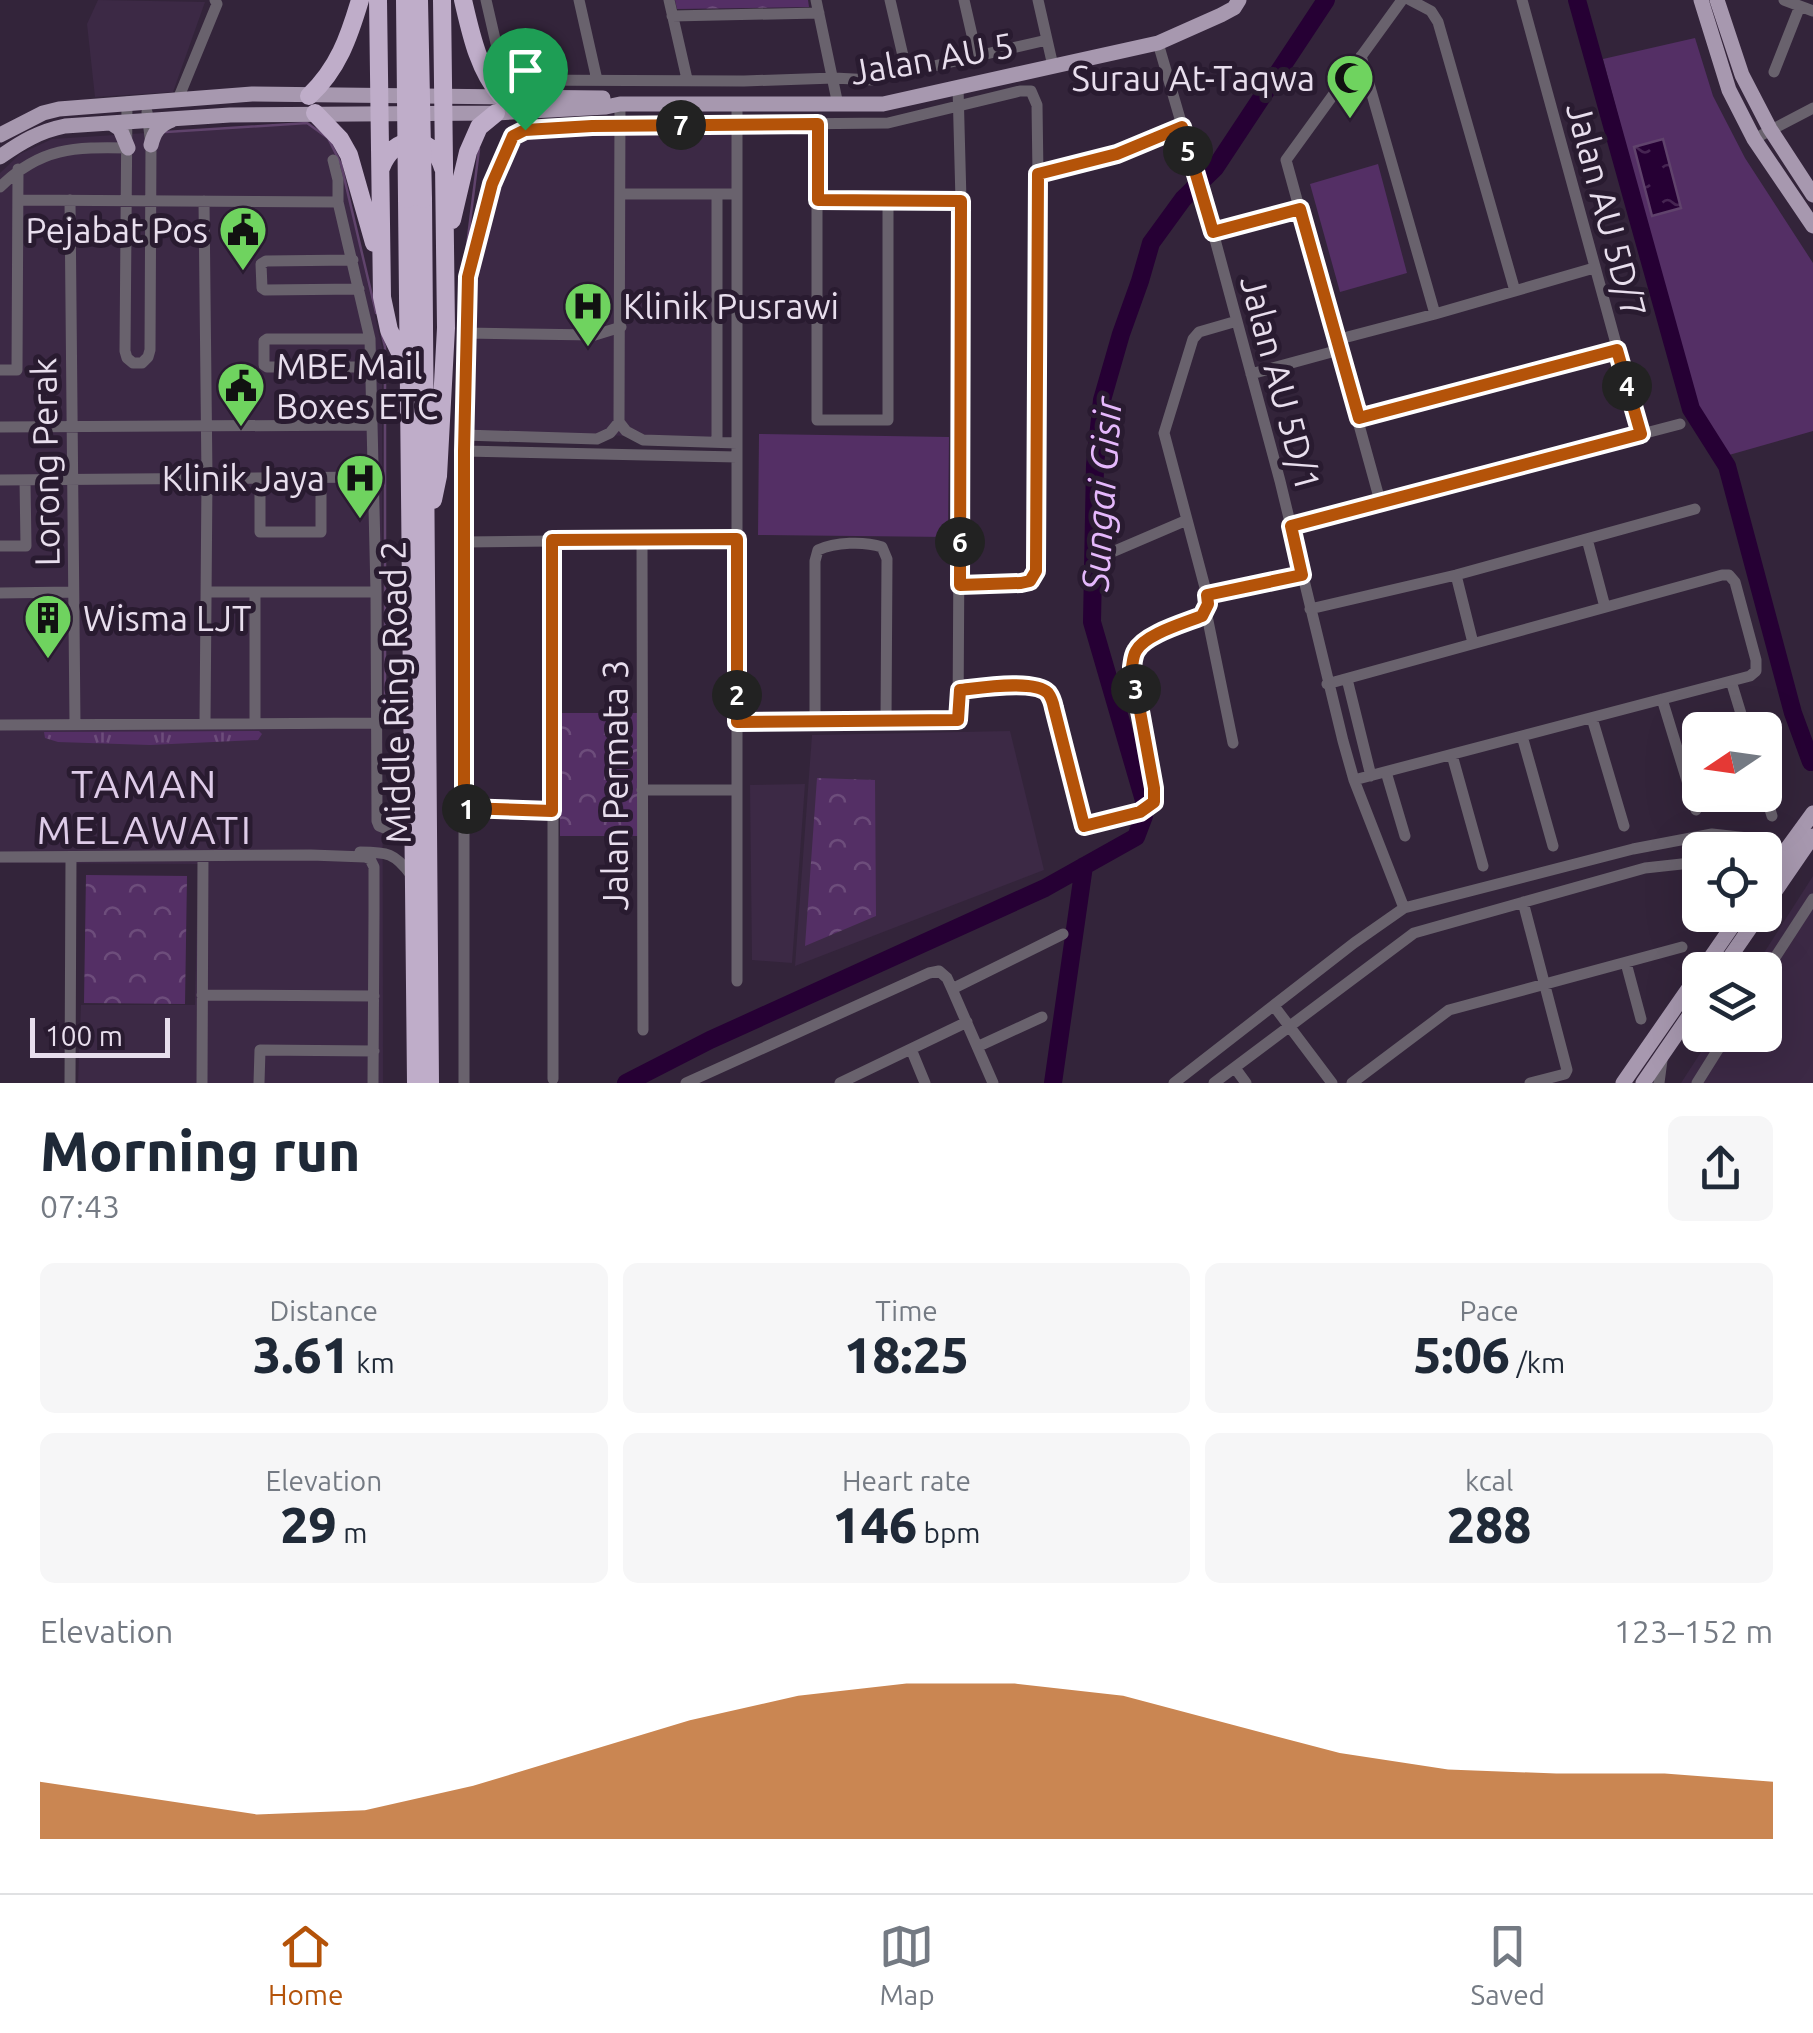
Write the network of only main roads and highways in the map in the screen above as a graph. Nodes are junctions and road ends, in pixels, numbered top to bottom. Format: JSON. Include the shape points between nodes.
{"nodes":[{"id":1,"x":360,"y":0,"type":"edge"},
{"id":2,"x":378,"y":0,"type":"edge"},
{"id":3,"x":405,"y":0,"type":"edge"},
{"id":4,"x":419,"y":0,"type":"edge"},
{"id":5,"x":442,"y":0,"type":"edge"},
{"id":6,"x":462,"y":0,"type":"edge"},
{"id":7,"x":1240,"y":0,"type":"edge"},
{"id":8,"x":1701,"y":0,"type":"edge"},
{"id":9,"x":1717,"y":0,"type":"edge"},
{"id":10,"x":442,"y":22,"type":"junction"},
{"id":11,"x":378,"y":51,"type":"junction"},
{"id":12,"x":443,"y":104,"type":"junction"},
{"id":13,"x":499,"y":104,"type":"junction"},
{"id":14,"x":312,"y":105,"type":"junction"},
{"id":15,"x":379,"y":105,"type":"junction"},
{"id":16,"x":176,"y":118,"type":"junction"},
{"id":17,"x":120,"y":122,"type":"junction"},
{"id":18,"x":0,"y":135,"type":"edge"},
{"id":19,"x":151,"y":145,"type":"road end"},
{"id":20,"x":128,"y":148,"type":"road end"},
{"id":21,"x":0,"y":157,"type":"edge"},
{"id":22,"x":444,"y":174,"type":"junction"},
{"id":23,"x":380,"y":175,"type":"junction"},
{"id":24,"x":1813,"y":195,"type":"edge"},
{"id":25,"x":415,"y":199,"type":"junction"},
{"id":26,"x":1813,"y":226,"type":"edge"},
{"id":27,"x":445,"y":250,"type":"junction"},
{"id":28,"x":381,"y":267,"type":"junction"},
{"id":29,"x":409,"y":370,"type":"junction"},
{"id":30,"x":426,"y":529,"type":"junction"},
{"id":31,"x":1813,"y":813,"type":"edge"},
{"id":32,"x":1813,"y":836,"type":"edge"},
{"id":33,"x":1782,"y":854,"type":"edge"},
{"id":34,"x":1782,"y":881,"type":"edge"},
{"id":35,"x":1682,"y":998,"type":"edge"},
{"id":36,"x":1682,"y":1025,"type":"edge"},
{"id":37,"x":416,"y":1083,"type":"edge"},
{"id":38,"x":430,"y":1083,"type":"edge"},
{"id":39,"x":1623,"y":1083,"type":"edge"},
{"id":40,"x":1642,"y":1083,"type":"edge"}],
"edges":[{"from":1,"to":14,"type":"highway"},
{"from":2,"to":11,"type":"highway"},
{"from":3,"to":25,"type":"highway","name":"Middle Ring Road 2","bridge":true},
{"from":4,"to":25,"type":"highway","name":"Middle Ring Road 2","bridge":true},
{"from":5,"to":10,"type":"highway"},
{"from":6,"to":13,"type":"highway"},
{"from":7,"to":13,"type":"main road","name":"Jalan AU 5","via":[[1158,43],[883,104]]},
{"from":8,"to":26,"type":"main road","via":[[1729,90]]},
{"from":9,"to":24,"type":"main road","via":[[1742,75]]},
{"from":10,"to":11,"type":"highway","via":[[424,71],[402,73]]},
{"from":10,"to":12,"type":"highway"},
{"from":11,"to":15,"type":"highway"},
{"from":12,"to":13,"type":"main road","name":"Jalan AU 5"},
{"from":12,"to":15,"type":"main road","name":"Jalan AU 5"},
{"from":12,"to":22,"type":"highway"},
{"from":13,"to":27,"type":"highway","via":[[468,152]]},
{"from":14,"to":15,"type":"main road","name":"Jalan AU 5"},
{"from":14,"to":16,"type":"main road"},
{"from":14,"to":18,"type":"main road","via":[[252,94],[127,102],[59,109]]},
{"from":14,"to":28,"type":"highway","via":[[348,155]]},
{"from":15,"to":23,"type":"highway"},
{"from":16,"to":17,"type":"main road"},
{"from":16,"to":19,"type":"main road","via":[[154,132]]},
{"from":17,"to":20,"type":"main road"},
{"from":17,"to":21,"type":"main road","via":[[49,129]]},
{"from":22,"to":23,"type":"highway","via":[[431,148],[409,142],[388,153]]},
{"from":22,"to":27,"type":"highway"},
{"from":23,"to":28,"type":"highway"},
{"from":25,"to":29,"type":"highway","name":"Middle Ring Road 2"},
{"from":25,"to":30,"type":"highway","name":"Middle Ring Road 2"},
{"from":27,"to":30,"type":"highway","via":[[438,476]]},
{"from":28,"to":29,"type":"highway","via":[[389,330]]},
{"from":29,"to":37,"type":"highway","name":"Middle Ring Road 2"},
{"from":30,"to":38,"type":"highway","name":"Middle Ring Road 2"},
{"from":31,"to":33,"type":"main road"},
{"from":32,"to":34,"type":"main road"},
{"from":35,"to":39,"type":"main road"},
{"from":36,"to":40,"type":"main road"}]}
